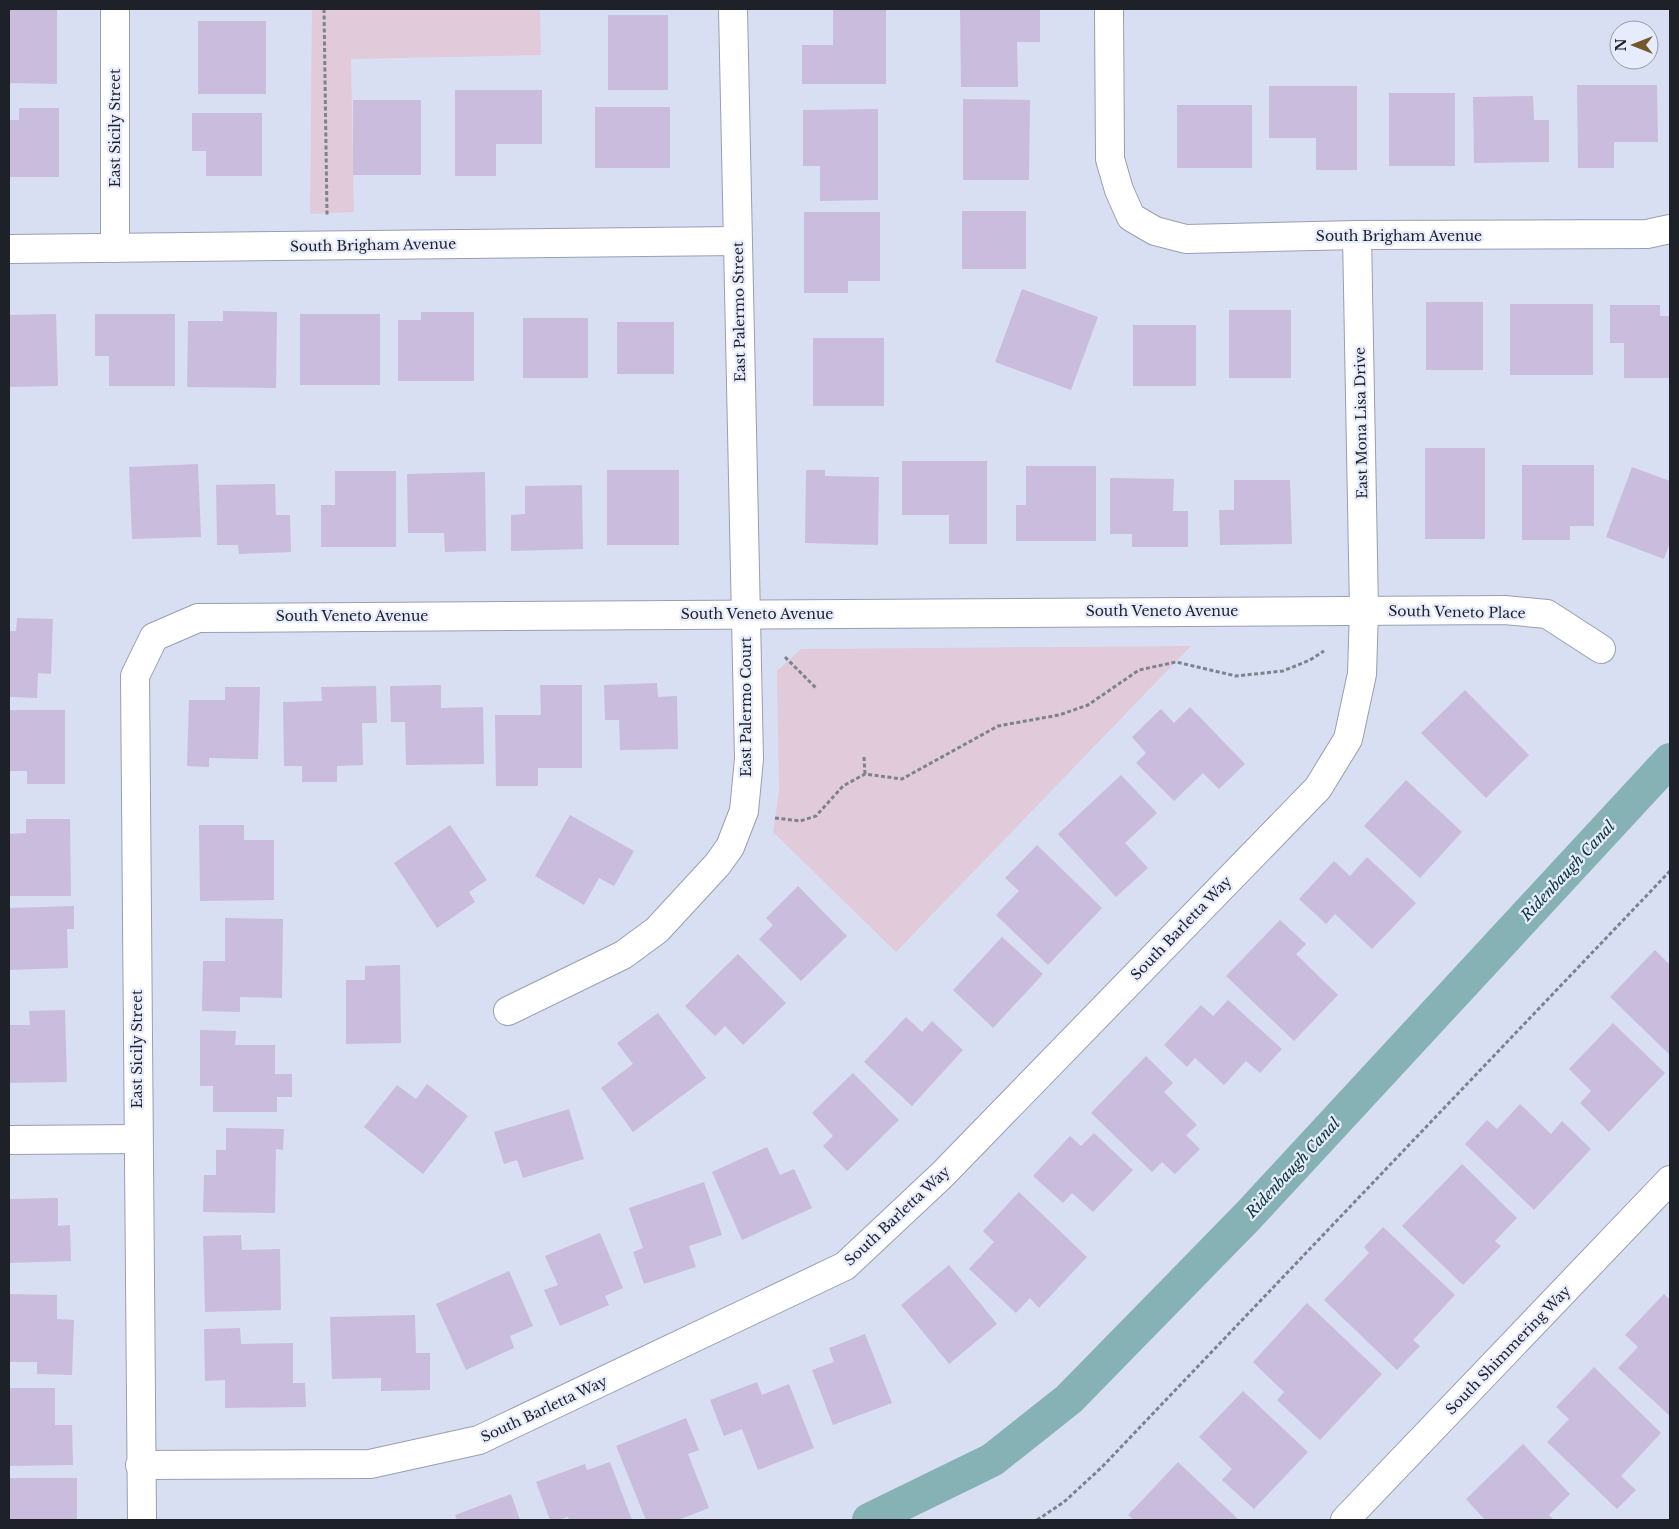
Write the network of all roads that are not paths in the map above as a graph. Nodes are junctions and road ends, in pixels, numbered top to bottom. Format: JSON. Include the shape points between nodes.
{"nodes":[{"id":1,"x":115,"y":9,"type":"edge"},
{"id":2,"x":733,"y":9,"type":"edge"},
{"id":3,"x":1109,"y":9,"type":"edge"},
{"id":4,"x":1670,"y":229,"type":"edge"},
{"id":5,"x":1357,"y":236,"type":"junction"},
{"id":6,"x":737,"y":241,"type":"junction"},
{"id":7,"x":115,"y":248,"type":"junction"},
{"id":8,"x":9,"y":249,"type":"edge"},
{"id":9,"x":1364,"y":610,"type":"junction"},
{"id":10,"x":746,"y":614,"type":"junction"},
{"id":11,"x":154,"y":637,"type":"joint"},
{"id":12,"x":1601,"y":649,"type":"dead end"},
{"id":13,"x":508,"y":1011,"type":"dead end"},
{"id":14,"x":138,"y":1139,"type":"junction"},
{"id":15,"x":9,"y":1140,"type":"edge"},
{"id":16,"x":1670,"y":1180,"type":"edge"},
{"id":17,"x":140,"y":1465,"type":"junction"},
{"id":18,"x":142,"y":1520,"type":"edge"},
{"id":19,"x":1345,"y":1520,"type":"edge"}],
"edges":[{"from":1,"to":7,"type":"street","name":"East Sicily Street"},
{"from":2,"to":6,"type":"street","name":"East Palermo Street"},
{"from":3,"to":5,"type":"street","name":"South Brigham Avenue","via":[[1110,159],[1118,190],[1131,217],[1155,231],[1186,239]]},
{"from":4,"to":5,"type":"street","name":"South Brigham Avenue","via":[[1647,234]]},
{"from":5,"to":9,"type":"street","name":"East Mona Lisa Drive"},
{"from":6,"to":7,"type":"street","name":"South Brigham Avenue"},
{"from":6,"to":10,"type":"street","name":"East Palermo Street"},
{"from":7,"to":8,"type":"street","name":"South Brigham Avenue"},
{"from":9,"to":10,"type":"street","name":"South Veneto Avenue"},
{"from":9,"to":12,"type":"street","name":"South Veneto Place","via":[[1504,610],[1547,614]]},
{"from":9,"to":17,"type":"street","name":"South Barletta Way","via":[[1362,674],[1348,739],[1318,788],[942,1175],[845,1266],[479,1440],[370,1464]]},
{"from":10,"to":11,"type":"street","name":"South Veneto Avenue","via":[[198,618]]},
{"from":10,"to":13,"type":"street","name":"East Palermo Court","via":[[749,760],[744,811],[730,847],[656,930],[624,955]]},
{"from":11,"to":14,"type":"street","name":"East Sicily Street","via":[[135,676]]},
{"from":14,"to":15,"type":"street"},
{"from":14,"to":17,"type":"street","name":"East Sicily Street"},
{"from":16,"to":19,"type":"street","name":"South Shimmering Way"},
{"from":17,"to":18,"type":"street","name":"East Sicily Street"}]}
